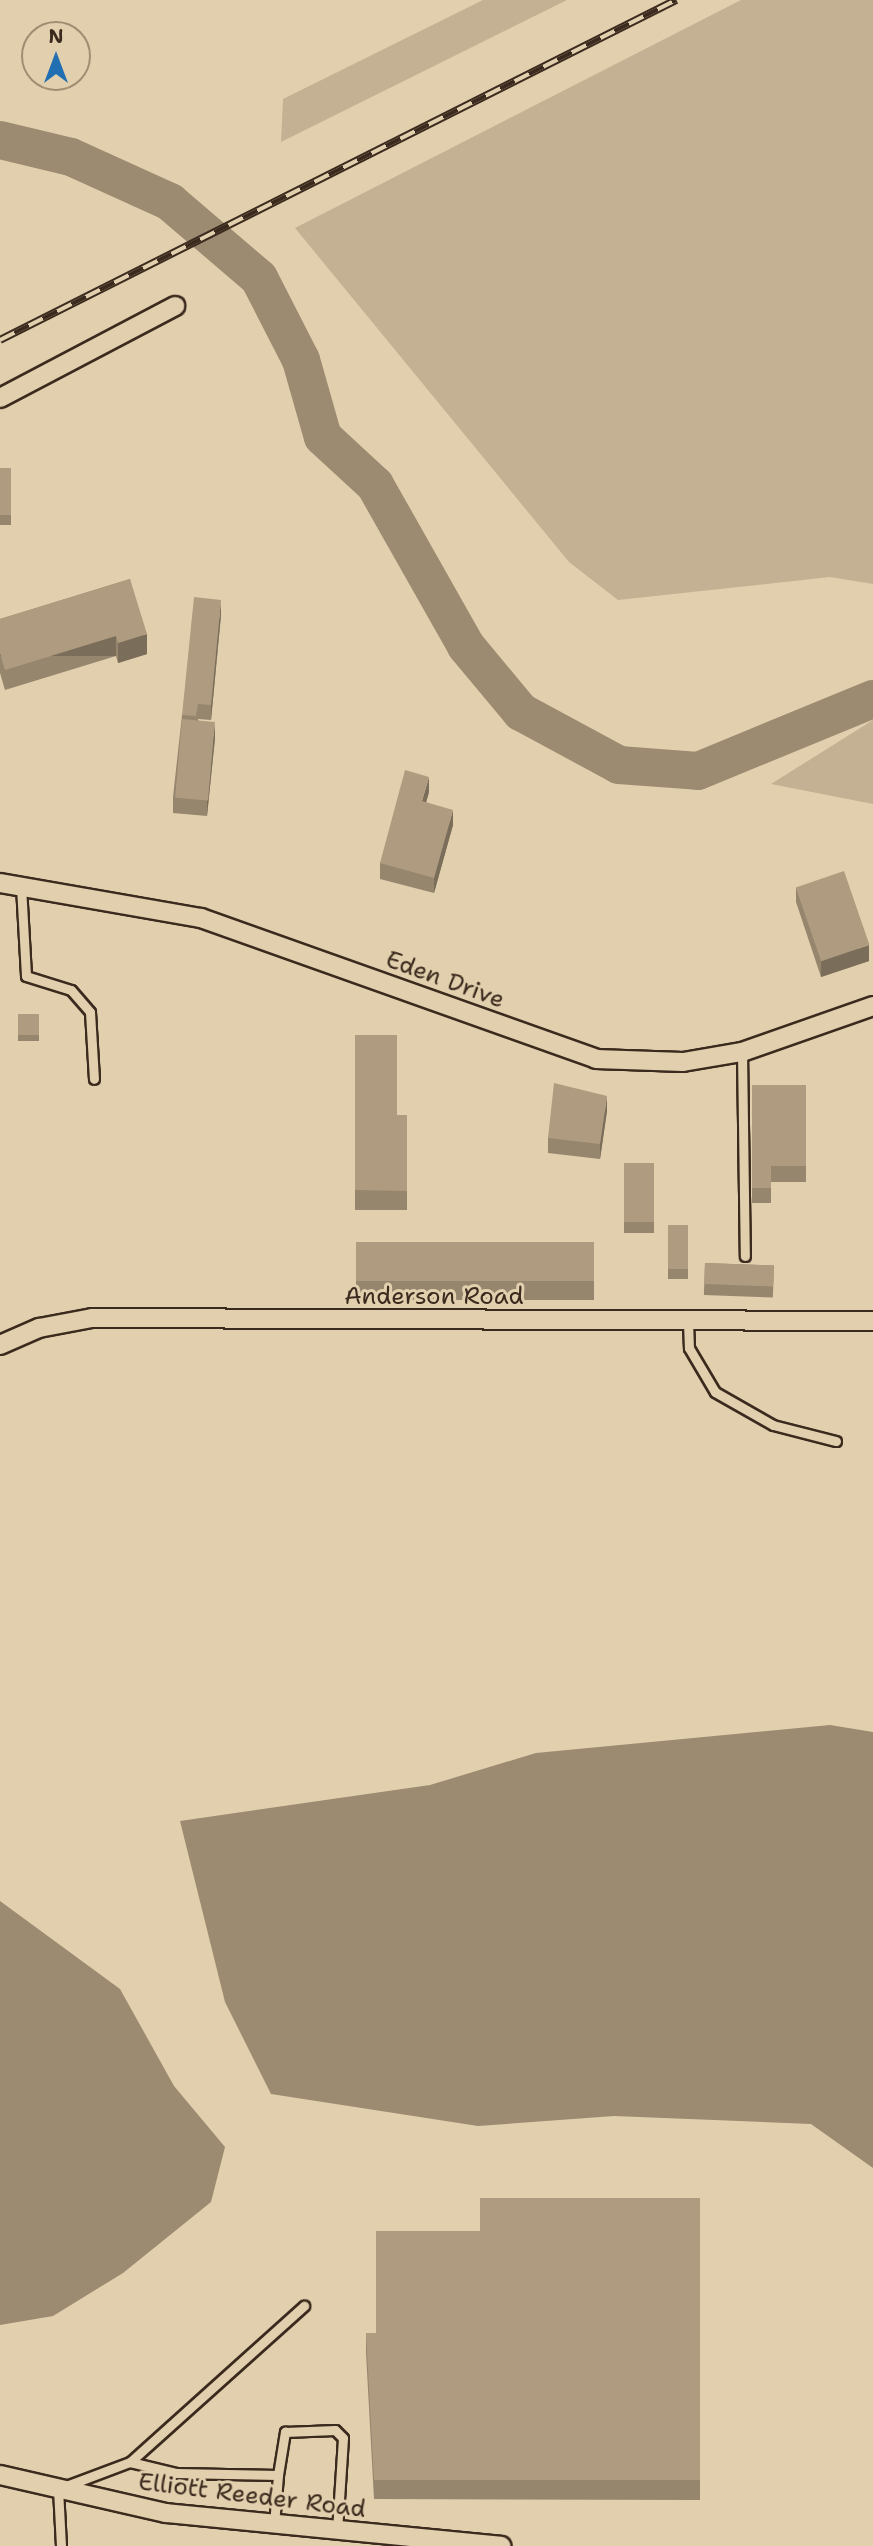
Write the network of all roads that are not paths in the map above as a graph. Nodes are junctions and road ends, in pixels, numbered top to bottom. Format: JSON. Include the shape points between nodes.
{"nodes":[{"id":1,"x":175,"y":306,"type":"dead end"},
{"id":2,"x":0,"y":398,"type":"edge"},
{"id":3,"x":0,"y":883,"type":"edge"},
{"id":4,"x":21,"y":886,"type":"junction"},
{"id":5,"x":873,"y":1006,"type":"edge"},
{"id":6,"x":742,"y":1052,"type":"junction"},
{"id":7,"x":94,"y":1079,"type":"dead end"},
{"id":8,"x":745,"y":1256,"type":"dead end"},
{"id":9,"x":688,"y":1321,"type":"junction"},
{"id":10,"x":873,"y":1321,"type":"edge"},
{"id":11,"x":0,"y":1345,"type":"edge"},
{"id":12,"x":836,"y":1441,"type":"dead end"},
{"id":13,"x":304,"y":2306,"type":"dead end"},
{"id":14,"x":130,"y":2462,"type":"junction"},
{"id":15,"x":0,"y":2475,"type":"edge"},
{"id":16,"x":278,"y":2475,"type":"junction"},
{"id":17,"x":58,"y":2489,"type":"junction"},
{"id":18,"x":274,"y":2525,"type":"junction"},
{"id":19,"x":337,"y":2532,"type":"junction"},
{"id":20,"x":61,"y":2546,"type":"edge"},
{"id":21,"x":501,"y":2546,"type":"edge"}],
"edges":[{"from":1,"to":2,"type":"street"},
{"from":3,"to":4,"type":"street","name":"Eden Drive"},
{"from":4,"to":6,"type":"street","name":"Eden Drive","via":[[201,918],[596,1059],[683,1062]]},
{"from":4,"to":7,"type":"lane","via":[[20,952],[26,976],[71,990],[90,1012]]},
{"from":5,"to":6,"type":"street","name":"Eden Drive"},
{"from":6,"to":8,"type":"lane"},
{"from":9,"to":10,"type":"street","name":"Anderson Road"},
{"from":9,"to":11,"type":"street","name":"Anderson Road","via":[[92,1318],[39,1328]]},
{"from":9,"to":12,"type":"lane","via":[[689,1348],[715,1392],[774,1425]]},
{"from":13,"to":14,"type":"lane"},
{"from":14,"to":16,"type":"lane","via":[[176,2473]]},
{"from":14,"to":17,"type":"lane"},
{"from":15,"to":17,"type":"street","name":"Elliott Reeder Road"},
{"from":16,"to":18,"type":"lane"},
{"from":16,"to":19,"type":"lane","via":[[285,2432],[335,2430],[343,2438]]},
{"from":17,"to":18,"type":"street","name":"Elliott Reeder Road","via":[[166,2513]]},
{"from":17,"to":20,"type":"lane"},
{"from":18,"to":19,"type":"street","name":"Elliott Reeder Road"},
{"from":19,"to":21,"type":"street","name":"Elliott Reeder Road"}]}
